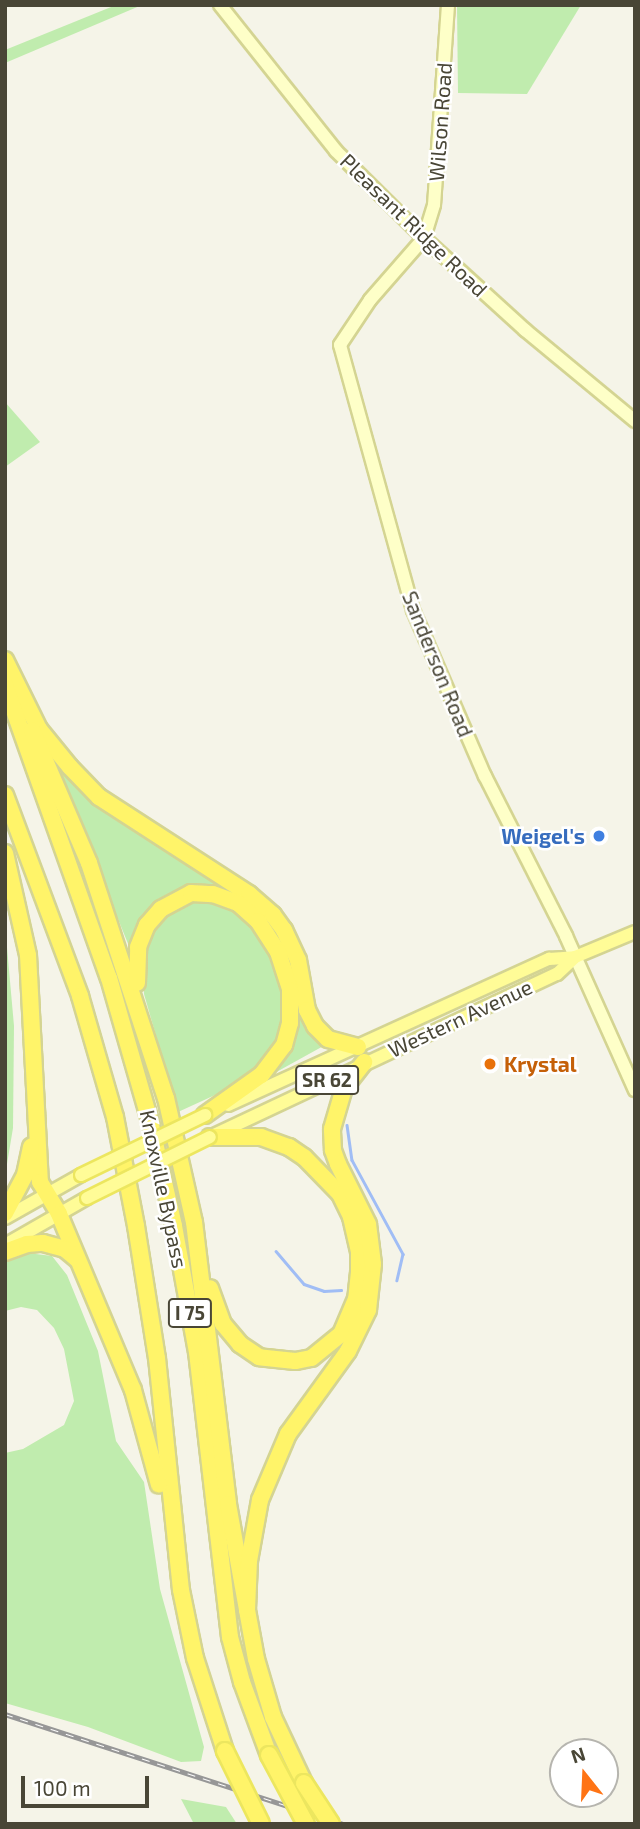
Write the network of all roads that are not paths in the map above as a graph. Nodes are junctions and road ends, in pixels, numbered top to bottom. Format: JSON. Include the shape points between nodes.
{"nodes":[{"id":1,"x":220,"y":5,"type":"edge"},
{"id":2,"x":448,"y":5,"type":"edge"},
{"id":3,"x":424,"y":238,"type":"junction"},
{"id":4,"x":635,"y":421,"type":"edge"},
{"id":5,"x":5,"y":660,"type":"edge"},
{"id":6,"x":12,"y":687,"type":"edge"},
{"id":7,"x":5,"y":795,"type":"edge"},
{"id":8,"x":5,"y":853,"type":"edge"},
{"id":9,"x":635,"y":932,"type":"edge"},
{"id":10,"x":575,"y":957,"type":"junction"},
{"id":11,"x":358,"y":1047,"type":"junction"},
{"id":12,"x":364,"y":1062,"type":"junction"},
{"id":13,"x":635,"y":1090,"type":"edge"},
{"id":14,"x":166,"y":1098,"type":"junction"},
{"id":15,"x":205,"y":1115,"type":"junction"},
{"id":16,"x":35,"y":1116,"type":"junction"},
{"id":17,"x":210,"y":1137,"type":"junction"},
{"id":18,"x":47,"y":1195,"type":"junction"},
{"id":19,"x":5,"y":1213,"type":"edge"},
{"id":20,"x":59,"y":1214,"type":"junction"},
{"id":21,"x":5,"y":1219,"type":"edge"},
{"id":22,"x":194,"y":1222,"type":"junction"},
{"id":23,"x":5,"y":1245,"type":"edge"},
{"id":24,"x":5,"y":1252,"type":"edge"},
{"id":25,"x":80,"y":1263,"type":"junction"},
{"id":26,"x":181,"y":1590,"type":"junction"},
{"id":27,"x":247,"y":1610,"type":"junction"},
{"id":28,"x":261,"y":1824,"type":"edge"},
{"id":29,"x":306,"y":1824,"type":"edge"},
{"id":30,"x":331,"y":1824,"type":"edge"}],
"edges":[{"from":1,"to":3,"type":"street","name":"Pleasant Ridge Road","via":[[336,151]]},
{"from":2,"to":3,"type":"street","name":"Wilson Road","via":[[434,205]]},
{"from":3,"to":4,"type":"street","name":"Pleasant Ridge Road"},
{"from":3,"to":10,"type":"street","name":"Sanderson Road","via":[[370,300],[340,345],[412,610],[485,776]]},
{"from":5,"to":6,"type":"highway"},
{"from":6,"to":11,"type":"highway","via":[[39,729],[99,796],[249,894],[273,915],[298,960],[307,1010],[315,1026],[328,1039]]},
{"from":6,"to":14,"type":"highway","via":[[94,876]]},
{"from":6,"to":29,"type":"highway","name":"Knoxville Bypass","number":"I 75","bridge":true,"via":[[109,978],[150,1121],[197,1352],[230,1637],[269,1755]]},
{"from":7,"to":26,"type":"highway","name":"Knoxville Bypass","number":"I 75","via":[[80,996],[115,1117],[157,1358]]},
{"from":8,"to":16,"type":"highway","via":[[28,955]]},
{"from":9,"to":10,"type":"main road","name":"Western Avenue","number":"SR 62"},
{"from":10,"to":11,"type":"main road","name":"Western Avenue","number":"SR 62","via":[[549,959]]},
{"from":10,"to":12,"type":"main road","name":"Western Avenue","number":"SR 62","via":[[557,974]]},
{"from":10,"to":13,"type":"street","name":"Sanderson Road"},
{"from":11,"to":15,"type":"main road","name":"Western Avenue","number":"SR 62"},
{"from":12,"to":17,"type":"main road","name":"Western Avenue","number":"SR 62"},
{"from":12,"to":27,"type":"highway","via":[[344,1088],[332,1129],[333,1150],[370,1234],[373,1282],[368,1310],[348,1351],[288,1434],[260,1500],[249,1561]]},
{"from":14,"to":15,"type":"highway","via":[[137,982],[138,947],[147,925],[170,902],[191,893],[226,897],[258,921],[278,951],[290,990],[290,1023],[278,1057],[250,1084]]},
{"from":14,"to":22,"type":"highway"},
{"from":15,"to":18,"type":"main road","name":"Western Avenue","number":"SR 62","bridge":true},
{"from":16,"to":18,"type":"highway","via":[[38,1172]]},
{"from":16,"to":19,"type":"highway","via":[[25,1175]]},
{"from":17,"to":20,"type":"main road","name":"Western Avenue","number":"SR 62","bridge":true},
{"from":17,"to":22,"type":"highway","via":[[261,1137],[289,1147],[340,1194],[359,1252],[356,1299],[341,1334],[311,1358],[295,1361],[270,1360],[240,1345],[218,1312]]},
{"from":18,"to":20,"type":"highway"},
{"from":18,"to":21,"type":"main road","name":"Western Avenue","number":"SR 62"},
{"from":20,"to":23,"type":"main road","name":"Western Avenue","number":"SR 62"},
{"from":20,"to":25,"type":"highway"},
{"from":22,"to":27,"type":"highway","via":[[228,1504]]},
{"from":24,"to":25,"type":"highway","via":[[43,1243],[65,1249]]},
{"from":25,"to":26,"type":"highway","via":[[148,1435]]},
{"from":26,"to":28,"type":"highway","name":"Knoxville Bypass","number":"I 75","bridge":true,"via":[[195,1658],[225,1751]]},
{"from":27,"to":30,"type":"highway","bridge":true,"via":[[273,1717],[304,1783]]}]}
